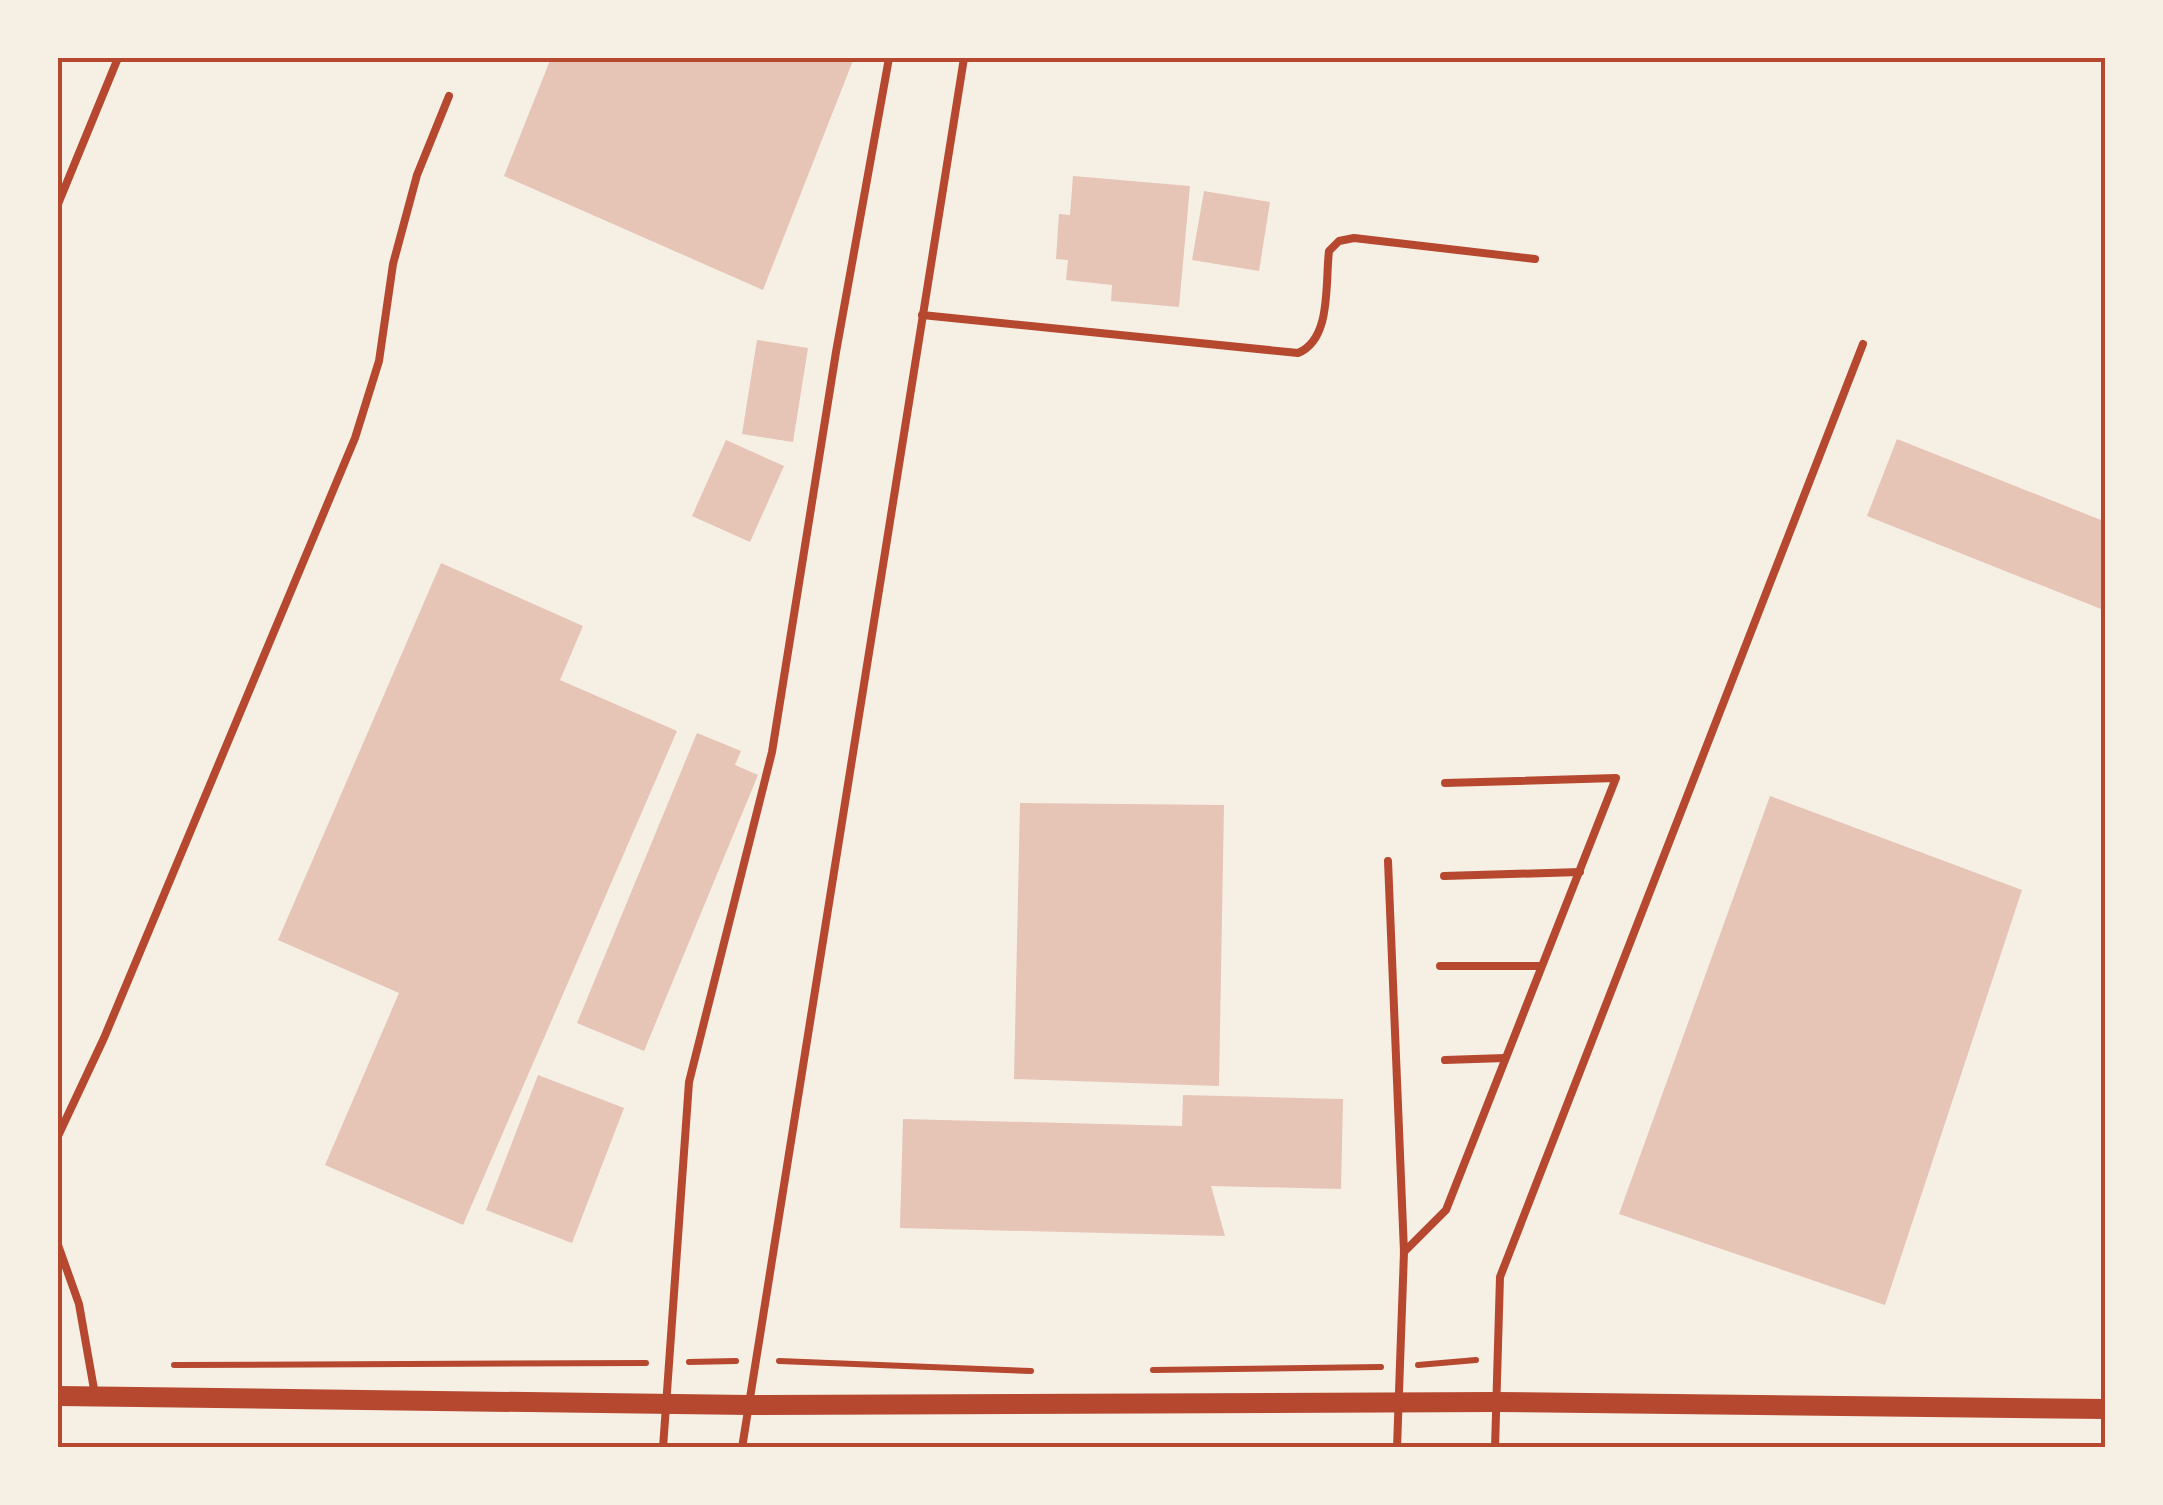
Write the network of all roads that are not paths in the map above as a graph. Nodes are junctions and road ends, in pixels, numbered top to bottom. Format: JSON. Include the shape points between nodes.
{"nodes":[{"id":1,"x":118,"y":58,"type":"edge"},
{"id":2,"x":889,"y":58,"type":"edge"},
{"id":3,"x":964,"y":58,"type":"edge"},
{"id":4,"x":449,"y":96,"type":"dead end"},
{"id":5,"x":58,"y":204,"type":"edge"},
{"id":6,"x":1535,"y":259,"type":"dead end"},
{"id":7,"x":922,"y":315,"type":"junction"},
{"id":8,"x":1863,"y":344,"type":"dead end"},
{"id":9,"x":1445,"y":784,"type":"dead end"},
{"id":10,"x":1388,"y":861,"type":"dead end"},
{"id":11,"x":1580,"y":872,"type":"junction"},
{"id":12,"x":1444,"y":876,"type":"dead end"},
{"id":13,"x":1440,"y":966,"type":"dead end"},
{"id":14,"x":1540,"y":966,"type":"junction"},
{"id":15,"x":1505,"y":1058,"type":"junction"},
{"id":16,"x":1445,"y":1060,"type":"dead end"},
{"id":17,"x":58,"y":1136,"type":"edge"},
{"id":18,"x":58,"y":1245,"type":"edge"},
{"id":19,"x":1404,"y":1252,"type":"junction"},
{"id":20,"x":58,"y":1396,"type":"edge"},
{"id":21,"x":95,"y":1396,"type":"junction"},
{"id":22,"x":664,"y":1402,"type":"junction"},
{"id":23,"x":1397,"y":1402,"type":"junction"},
{"id":24,"x":1496,"y":1402,"type":"junction"},
{"id":25,"x":749,"y":1405,"type":"junction"},
{"id":26,"x":2106,"y":1409,"type":"edge"},
{"id":27,"x":663,"y":1448,"type":"edge"},
{"id":28,"x":742,"y":1448,"type":"edge"},
{"id":29,"x":1398,"y":1448,"type":"edge"},
{"id":30,"x":1496,"y":1448,"type":"edge"}],
"edges":[{"from":1,"to":5,"type":"lane"},
{"from":2,"to":22,"type":"lane","via":[[772,752],[688,1082]]},
{"from":3,"to":7,"type":"lane"},
{"from":4,"to":17,"type":"lane","via":[[416,175],[379,361],[355,438]]},
{"from":6,"to":7,"type":"lane","via":[[1339,241],[1329,251],[1320,332],[1313,347],[1298,353]]},
{"from":7,"to":25,"type":"lane"},
{"from":8,"to":24,"type":"lane","via":[[1500,1277]]},
{"from":9,"to":11,"type":"lane","via":[[1616,778]]},
{"from":10,"to":19,"type":"lane"},
{"from":11,"to":12,"type":"lane"},
{"from":11,"to":14,"type":"lane"},
{"from":13,"to":14,"type":"lane"},
{"from":14,"to":15,"type":"lane"},
{"from":15,"to":16,"type":"lane"},
{"from":15,"to":19,"type":"lane","via":[[1446,1210]]},
{"from":18,"to":21,"type":"lane","via":[[79,1304]]},
{"from":19,"to":23,"type":"lane"},
{"from":20,"to":21,"type":"main road"},
{"from":21,"to":22,"type":"main road"},
{"from":22,"to":25,"type":"main road"},
{"from":22,"to":27,"type":"lane"},
{"from":23,"to":24,"type":"main road"},
{"from":23,"to":25,"type":"main road"},
{"from":23,"to":29,"type":"lane"},
{"from":24,"to":26,"type":"main road"},
{"from":24,"to":30,"type":"lane"},
{"from":25,"to":28,"type":"lane"}]}
